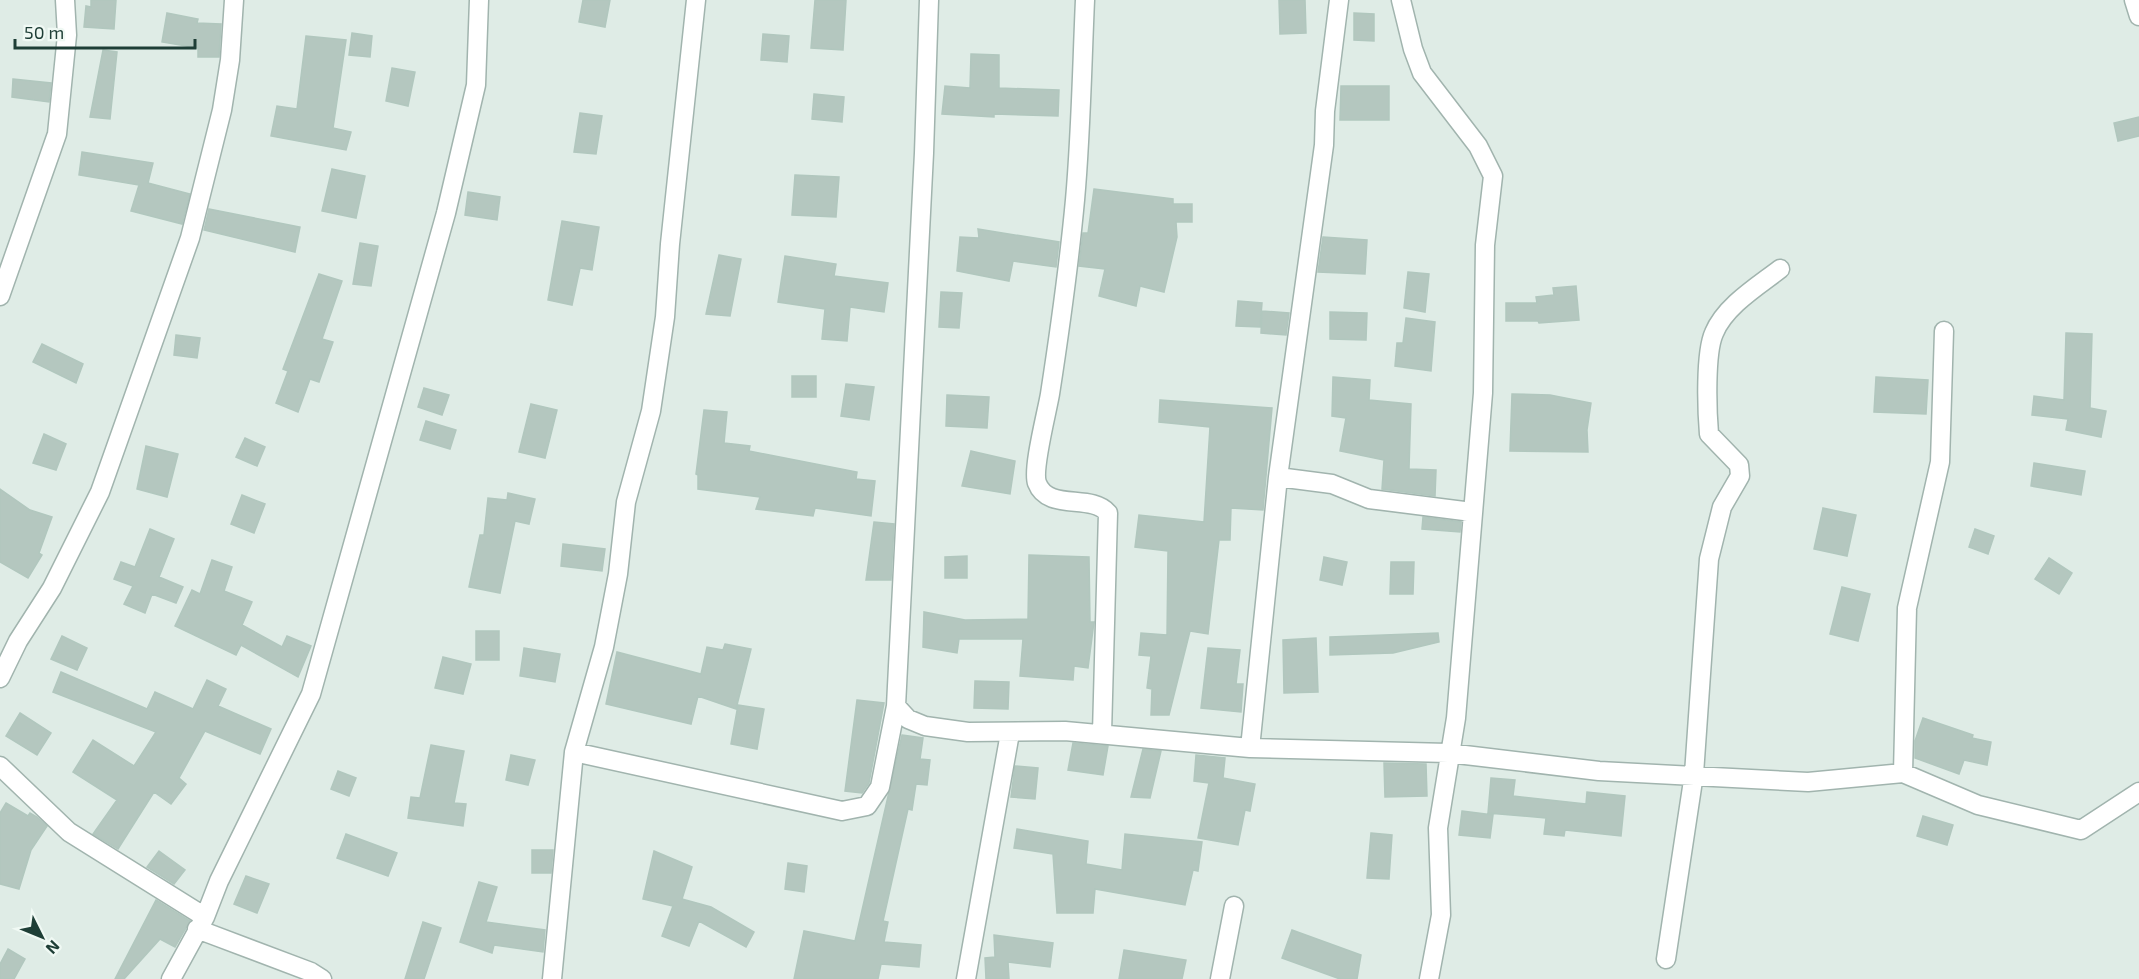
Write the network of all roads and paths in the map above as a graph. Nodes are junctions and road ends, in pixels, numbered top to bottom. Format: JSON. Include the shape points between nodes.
{"nodes":[{"id":1,"x":65,"y":0,"type":"edge"},
{"id":2,"x":234,"y":0,"type":"edge"},
{"id":3,"x":479,"y":0,"type":"edge"},
{"id":4,"x":696,"y":0,"type":"edge"},
{"id":5,"x":929,"y":0,"type":"edge"},
{"id":6,"x":1085,"y":0,"type":"edge"},
{"id":7,"x":1339,"y":0,"type":"edge"},
{"id":8,"x":1401,"y":0,"type":"edge"},
{"id":9,"x":2134,"y":0,"type":"edge"},
{"id":10,"x":2139,"y":16,"type":"edge"},
{"id":11,"x":1780,"y":269,"type":"dead end"},
{"id":12,"x":0,"y":296,"type":"edge"},
{"id":13,"x":1944,"y":331,"type":"dead end"},
{"id":14,"x":1278,"y":477,"type":"junction"},
{"id":15,"x":1472,"y":512,"type":"junction"},
{"id":16,"x":0,"y":678,"type":"edge"},
{"id":17,"x":896,"y":706,"type":"junction"},
{"id":18,"x":1010,"y":733,"type":"junction"},
{"id":19,"x":1102,"y":733,"type":"junction"},
{"id":20,"x":1250,"y":748,"type":"junction"},
{"id":21,"x":574,"y":752,"type":"junction"},
{"id":22,"x":1448,"y":753,"type":"junction"},
{"id":23,"x":0,"y":766,"type":"edge"},
{"id":24,"x":1903,"y":773,"type":"junction"},
{"id":25,"x":1694,"y":774,"type":"junction"},
{"id":26,"x":2139,"y":792,"type":"edge"},
{"id":27,"x":1234,"y":906,"type":"dead end"},
{"id":28,"x":201,"y":923,"type":"junction"},
{"id":29,"x":1666,"y":959,"type":"dead end"},
{"id":30,"x":171,"y":979,"type":"edge"},
{"id":31,"x":322,"y":979,"type":"edge"},
{"id":32,"x":552,"y":979,"type":"edge"},
{"id":33,"x":966,"y":979,"type":"edge"},
{"id":34,"x":1220,"y":979,"type":"edge"},
{"id":35,"x":1429,"y":979,"type":"edge"}],
"edges":[{"from":1,"to":12,"type":"street","via":[[67,35],[57,134]]},
{"from":2,"to":16,"type":"street","via":[[222,110],[190,238],[100,492],[52,588]]},
{"from":3,"to":28,"type":"street","via":[[476,85],[446,213],[311,693]]},
{"from":4,"to":21,"type":"street","via":[[665,317],[651,411],[626,502],[604,647]]},
{"from":5,"to":17,"type":"street"},
{"from":6,"to":19,"type":"street","via":[[1075,198],[1044,436],[1035,472],[1041,490],[1048,495],[1098,505],[1108,513]]},
{"from":7,"to":14,"type":"street","via":[[1324,145]]},
{"from":8,"to":15,"type":"street","via":[[1422,72],[1478,146],[1493,176],[1485,245],[1484,393]]},
{"from":9,"to":10,"type":"street"},
{"from":11,"to":25,"type":"street","via":[[1724,318],[1714,332],[1710,350],[1709,434],[1739,465],[1740,476],[1722,507],[1709,559]]},
{"from":13,"to":24,"type":"street","via":[[1940,462],[1907,608]]},
{"from":14,"to":15,"type":"street","via":[[1332,484],[1369,499]]},
{"from":14,"to":20,"type":"street"},
{"from":15,"to":22,"type":"street","via":[[1456,718]]},
{"from":17,"to":18,"type":"street","via":[[908,719],[925,726]]},
{"from":17,"to":21,"type":"street","via":[[880,787],[873,800],[858,809],[842,811]]},
{"from":18,"to":19,"type":"street"},
{"from":18,"to":33,"type":"street"},
{"from":19,"to":20,"type":"street"},
{"from":20,"to":22,"type":"street"},
{"from":21,"to":32,"type":"street"},
{"from":22,"to":25,"type":"street","via":[[1599,771]]},
{"from":22,"to":35,"type":"street","via":[[1438,828],[1441,915]]},
{"from":23,"to":28,"type":"street","via":[[69,832]]},
{"from":24,"to":25,"type":"street","via":[[1808,782]]},
{"from":24,"to":26,"type":"street","via":[[1978,805],[2081,830]]},
{"from":25,"to":29,"type":"street"},
{"from":27,"to":34,"type":"street"},
{"from":28,"to":30,"type":"street"},
{"from":28,"to":31,"type":"street"}]}
